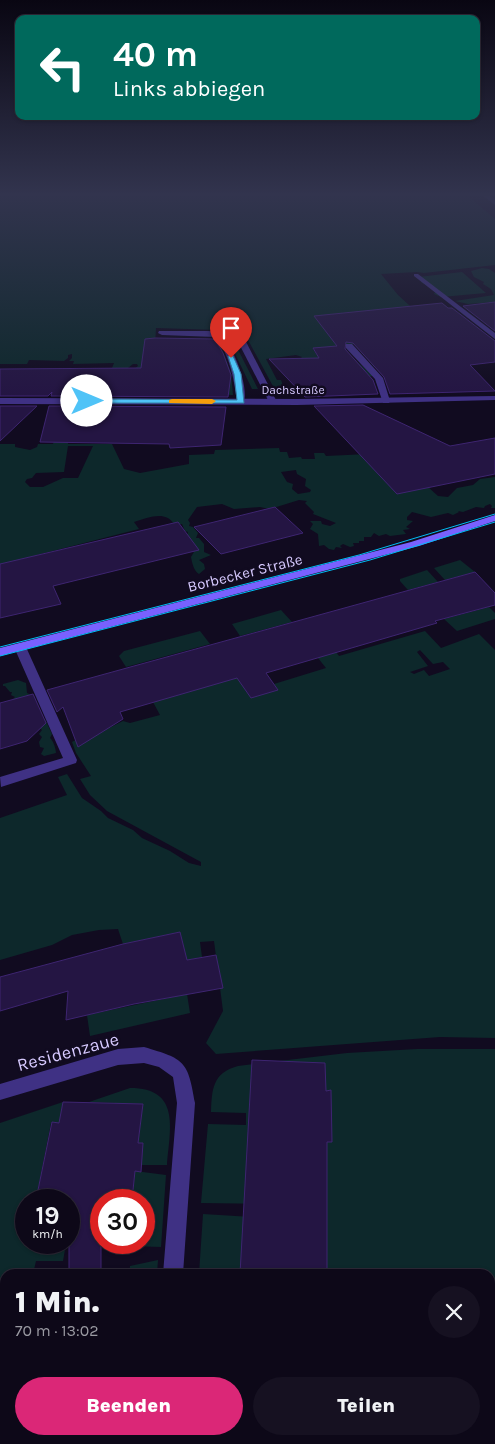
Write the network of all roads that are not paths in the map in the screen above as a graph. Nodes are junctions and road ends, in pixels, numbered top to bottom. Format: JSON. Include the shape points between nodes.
{"nodes":[{"id":1,"x":416,"y":275,"type":"dead end"},
{"id":2,"x":236,"y":330,"type":"dead end"},
{"id":3,"x":162,"y":333,"type":"dead end"},
{"id":4,"x":495,"y":337,"type":"edge"},
{"id":5,"x":349,"y":346,"type":"dead end"},
{"id":6,"x":495,"y":398,"type":"edge"},
{"id":7,"x":0,"y":401,"type":"edge"},
{"id":8,"x":386,"y":401,"type":"junction"},
{"id":9,"x":241,"y":402,"type":"junction"},
{"id":10,"x":273,"y":402,"type":"junction"},
{"id":11,"x":495,"y":518,"type":"edge"},
{"id":12,"x":20,"y":647,"type":"junction"},
{"id":13,"x":0,"y":652,"type":"edge"},
{"id":14,"x":1,"y":782,"type":"edge"},
{"id":15,"x":0,"y":1092,"type":"edge"},
{"id":16,"x":173,"y":1269,"type":"edge"}],
"edges":[{"from":1,"to":4,"type":"street"},
{"from":2,"to":10,"type":"street"},
{"from":3,"to":9,"type":"street","via":[[219,335],[237,374]]},
{"from":5,"to":8,"type":"street","via":[[379,378]]},
{"from":6,"to":8,"type":"street","name":"Dachstraße"},
{"from":7,"to":9,"type":"street","name":"Dachstraße"},
{"from":8,"to":10,"type":"street","name":"Dachstraße"},
{"from":9,"to":10,"type":"street","name":"Dachstraße"},
{"from":11,"to":12,"type":"street","name":"Borbecker Straße","via":[[415,544]]},
{"from":12,"to":13,"type":"street","name":"Borbecker Straße"},
{"from":12,"to":14,"type":"street","via":[[70,760]]},
{"from":15,"to":16,"type":"street","name":"Residenzaue","via":[[118,1057],[144,1055],[164,1060],[174,1067],[182,1077],[186,1103]]}]}
